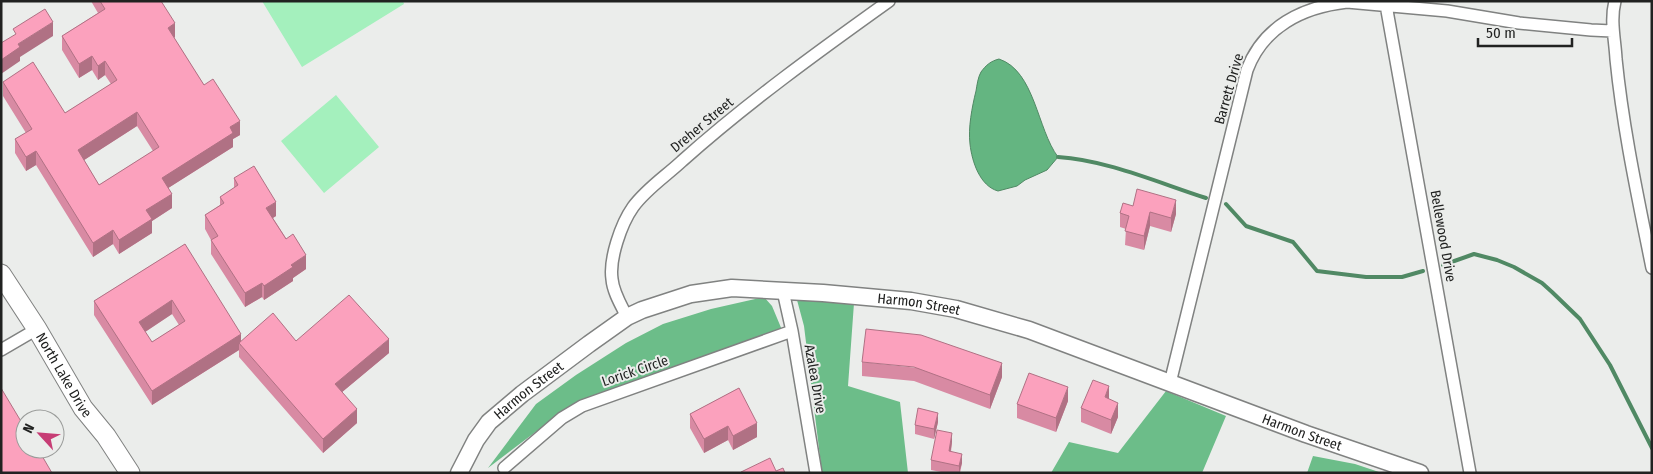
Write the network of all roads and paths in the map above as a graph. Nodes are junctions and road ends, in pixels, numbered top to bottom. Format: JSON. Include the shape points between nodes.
{"nodes":[{"id":1,"x":890,"y":1,"type":"edge"},
{"id":2,"x":1615,"y":1,"type":"edge"},
{"id":3,"x":1386,"y":5,"type":"junction"},
{"id":4,"x":1612,"y":31,"type":"junction"},
{"id":5,"x":1652,"y":268,"type":"edge"},
{"id":6,"x":1,"y":274,"type":"edge"},
{"id":7,"x":783,"y":290,"type":"junction"},
{"id":8,"x":627,"y":318,"type":"junction"},
{"id":9,"x":37,"y":329,"type":"junction"},
{"id":10,"x":792,"y":331,"type":"junction"},
{"id":11,"x":1,"y":350,"type":"edge"},
{"id":12,"x":1170,"y":383,"type":"junction"},
{"id":13,"x":106,"y":436,"type":"junction"},
{"id":14,"x":504,"y":468,"type":"dead end"},
{"id":15,"x":1413,"y":472,"type":"edge"},
{"id":16,"x":113,"y":473,"type":"edge"},
{"id":17,"x":130,"y":473,"type":"edge"},
{"id":18,"x":459,"y":473,"type":"edge"},
{"id":19,"x":816,"y":473,"type":"edge"},
{"id":20,"x":1470,"y":473,"type":"edge"}],
"edges":[{"from":1,"to":8,"type":"street","name":"Dreher Street","via":[[701,144],[632,208],[617,239],[611,265],[612,280]]},
{"from":2,"to":4,"type":"street"},
{"from":3,"to":4,"type":"street","name":"Barrett Drive","via":[[1519,23]]},
{"from":3,"to":12,"type":"street","name":"Barrett Drive","via":[[1347,2],[1313,10],[1281,24],[1257,49],[1247,70]]},
{"from":3,"to":20,"type":"street","name":"Bellewood Drive"},
{"from":4,"to":5,"type":"street","via":[[1619,91]]},
{"from":6,"to":9,"type":"main road","name":"North Lake Drive"},
{"from":7,"to":8,"type":"street","name":"Harmon Street","via":[[732,288],[691,294]]},
{"from":7,"to":10,"type":"street","name":"Azalea Drive"},
{"from":7,"to":12,"type":"street","name":"Harmon Street","via":[[911,301],[956,309],[1030,330]]},
{"from":8,"to":18,"type":"street","name":"Harmon Street","via":[[489,422]]},
{"from":9,"to":11,"type":"street"},
{"from":9,"to":13,"type":"main road","name":"North Lake Drive","via":[[83,408]]},
{"from":10,"to":14,"type":"street","name":"Lorick Circle","via":[[582,406],[562,418]]},
{"from":10,"to":19,"type":"street","name":"Azalea Drive"},
{"from":12,"to":15,"type":"street","name":"Harmon Street"},
{"from":13,"to":16,"type":"main road"},
{"from":13,"to":17,"type":"main road","name":"North Lake Drive"}]}
